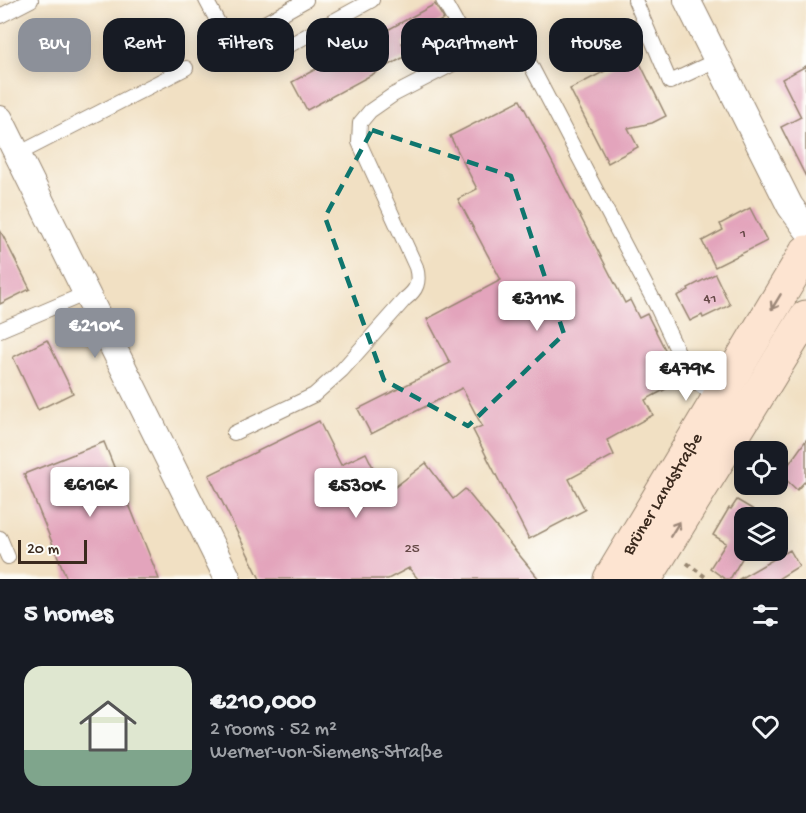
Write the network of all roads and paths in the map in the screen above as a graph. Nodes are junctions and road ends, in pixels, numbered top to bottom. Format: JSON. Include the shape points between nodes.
{"nodes":[{"id":1,"x":31,"y":0,"type":"edge"},
{"id":2,"x":206,"y":0,"type":"edge"},
{"id":3,"x":306,"y":0,"type":"edge"},
{"id":4,"x":372,"y":0,"type":"edge"},
{"id":5,"x":443,"y":0,"type":"edge"},
{"id":6,"x":635,"y":0,"type":"edge"},
{"id":7,"x":687,"y":0,"type":"edge"},
{"id":8,"x":0,"y":16,"type":"edge"},
{"id":9,"x":453,"y":18,"type":"edge"},
{"id":10,"x":294,"y":43,"type":"edge"},
{"id":11,"x":717,"y":60,"type":"junction"},
{"id":12,"x":186,"y":68,"type":"dead end"},
{"id":13,"x":438,"y":72,"type":"edge"},
{"id":14,"x":534,"y":72,"type":"edge"},
{"id":15,"x":0,"y":119,"type":"edge"},
{"id":16,"x":18,"y":154,"type":"junction"},
{"id":17,"x":806,"y":228,"type":"edge"},
{"id":18,"x":806,"y":252,"type":"edge"},
{"id":19,"x":87,"y":293,"type":"junction"},
{"id":20,"x":806,"y":317,"type":"edge"},
{"id":21,"x":0,"y":330,"type":"edge"},
{"id":22,"x":718,"y":399,"type":"junction"},
{"id":23,"x":234,"y":433,"type":"dead end"},
{"id":24,"x":0,"y":538,"type":"edge"},
{"id":25,"x":8,"y":556,"type":"dead end"},
{"id":26,"x":648,"y":578,"type":"edge"},
{"id":27,"x":228,"y":579,"type":"edge"},
{"id":28,"x":610,"y":579,"type":"edge"}],
"edges":[{"from":1,"to":8,"type":"lane"},
{"from":2,"to":3,"type":"lane","via":[[229,44]]},
{"from":4,"to":10,"type":"lane"},
{"from":5,"to":9,"type":"lane"},
{"from":6,"to":11,"type":"lane","via":[[670,82]]},
{"from":7,"to":11,"type":"street"},
{"from":11,"to":17,"type":"street","via":[[790,206]]},
{"from":12,"to":16,"type":"lane"},
{"from":13,"to":23,"type":"lane","via":[[393,95],[360,123],[359,142],[416,267],[419,280],[414,292],[314,395]]},
{"from":14,"to":22,"type":"lane","via":[[685,367]]},
{"from":15,"to":16,"type":"street"},
{"from":16,"to":19,"type":"street"},
{"from":18,"to":22,"type":"main road","name":"Brüner Landstraße","one_way":true},
{"from":19,"to":21,"type":"lane"},
{"from":19,"to":27,"type":"street"},
{"from":26,"to":20,"type":"main road","name":"Brüner Landstraße","one_way":true},
{"from":22,"to":28,"type":"main road","name":"Brüner Landstraße"},
{"from":24,"to":25,"type":"lane"}]}
